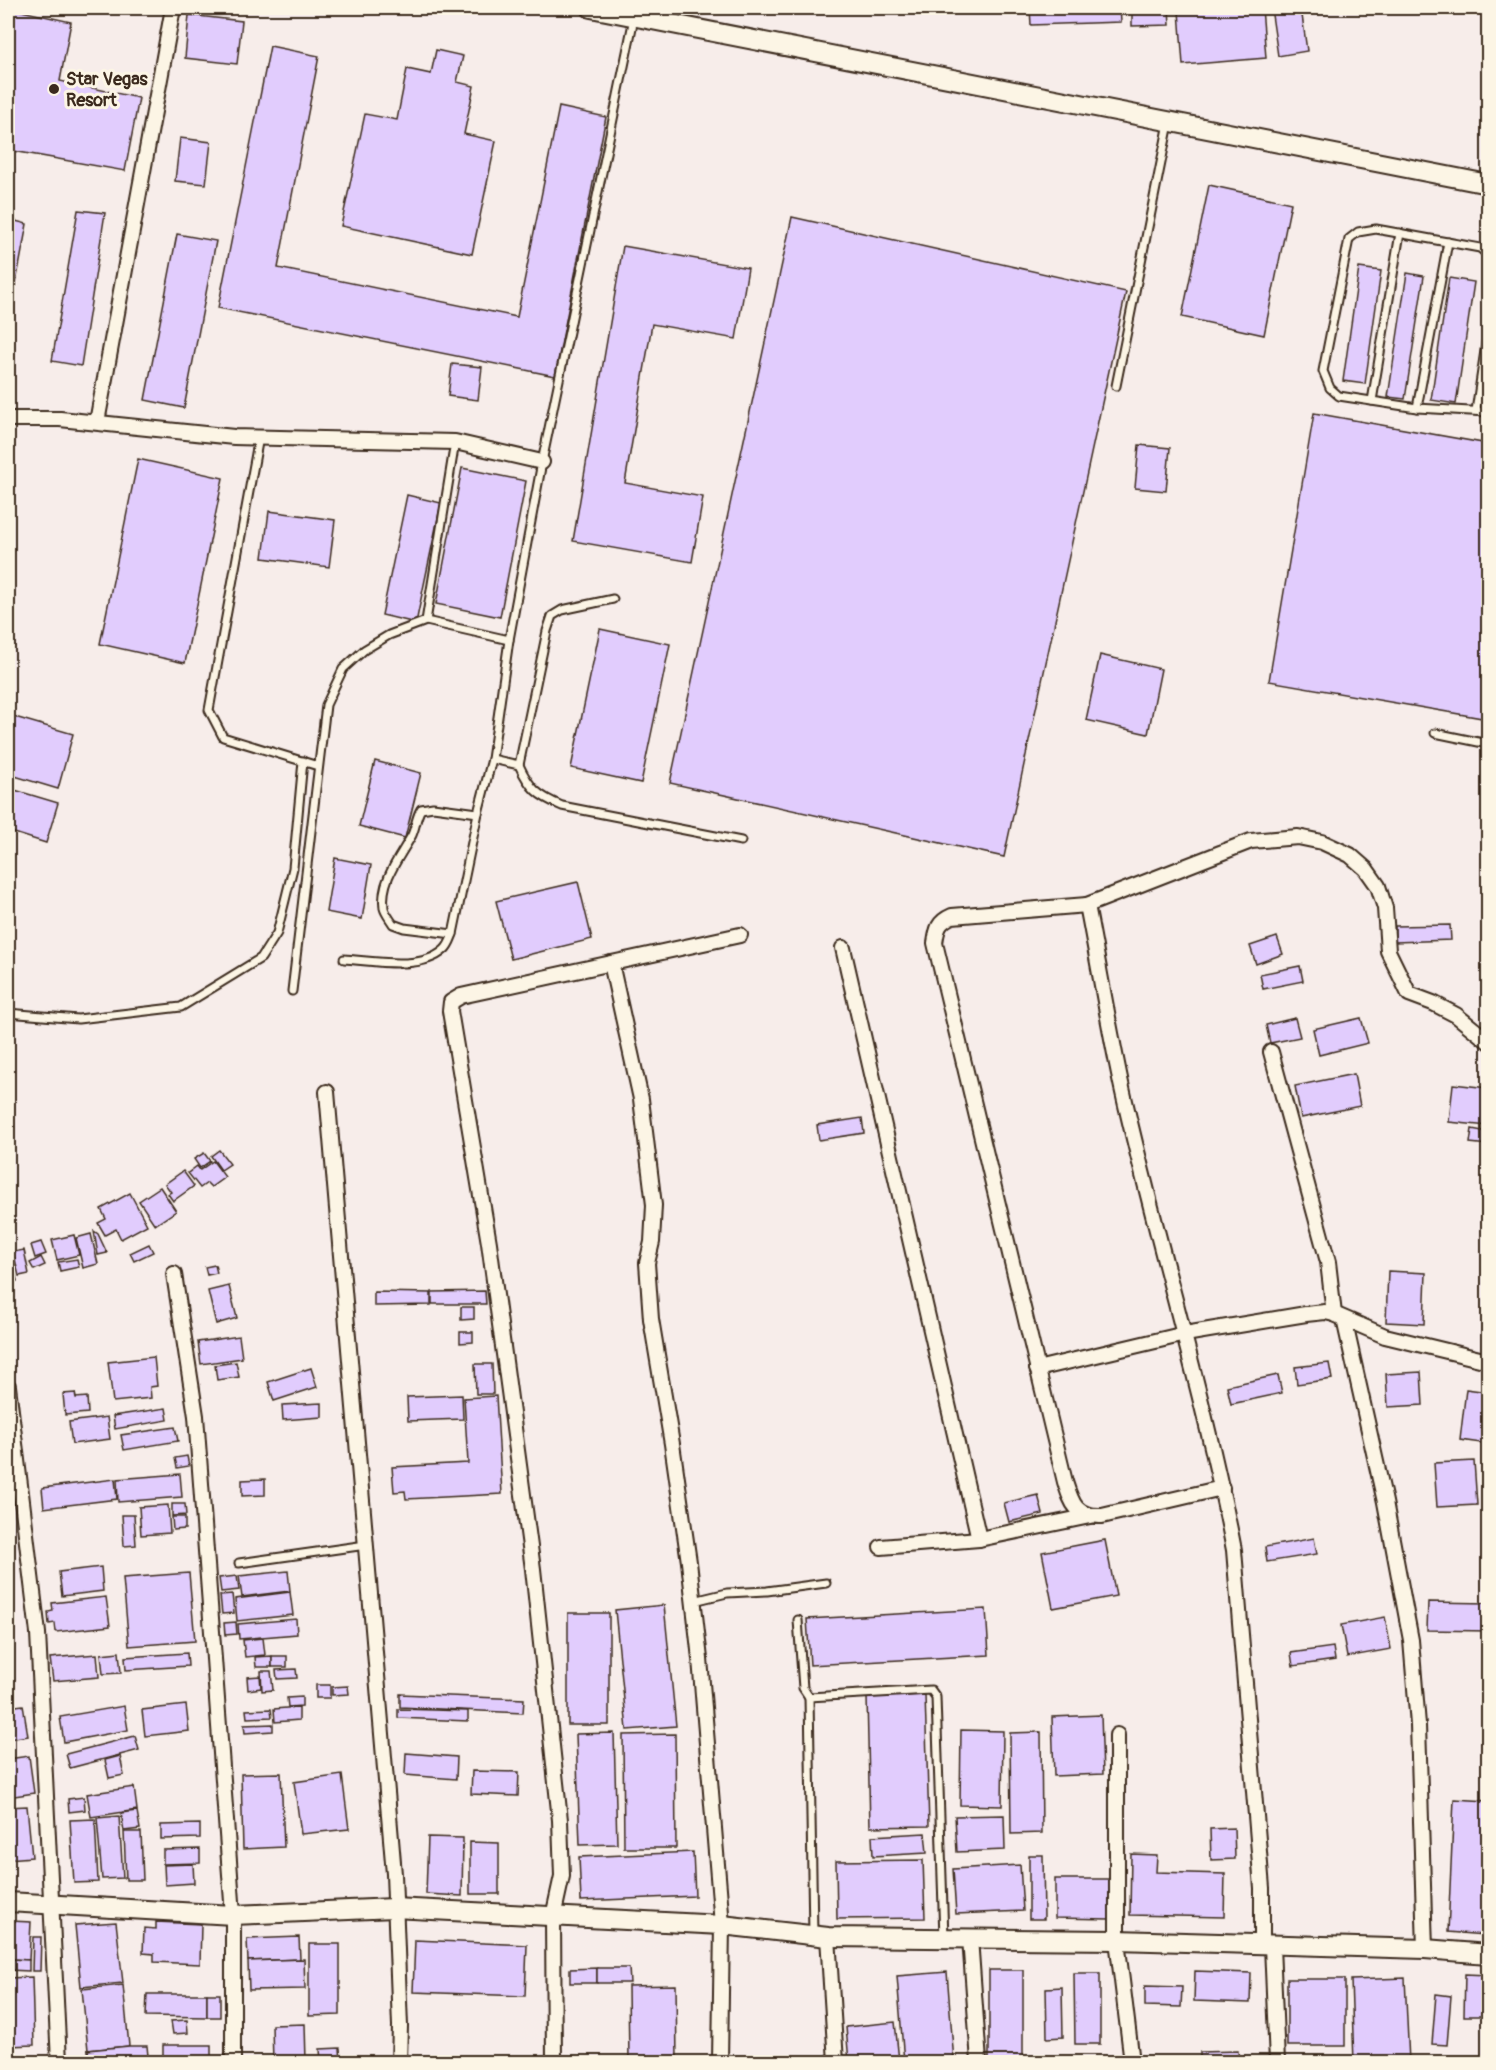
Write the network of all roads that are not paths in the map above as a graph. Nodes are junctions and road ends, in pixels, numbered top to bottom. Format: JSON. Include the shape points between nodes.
{"nodes":[{"id":1,"x":173,"y":8,"type":"edge"},
{"id":2,"x":591,"y":8,"type":"edge"},
{"id":3,"x":669,"y":15,"type":"edge"},
{"id":4,"x":634,"y":16,"type":"junction"},
{"id":5,"x":1169,"y":121,"type":"junction"},
{"id":6,"x":1488,"y":184,"type":"edge"},
{"id":7,"x":1400,"y":233,"type":"junction"},
{"id":8,"x":1448,"y":243,"type":"junction"},
{"id":9,"x":1488,"y":255,"type":"edge"},
{"id":10,"x":1488,"y":330,"type":"edge"},
{"id":11,"x":1116,"y":386,"type":"dead end"},
{"id":12,"x":1372,"y":401,"type":"junction"},
{"id":13,"x":1417,"y":408,"type":"junction"},
{"id":14,"x":1476,"y":411,"type":"junction"},
{"id":15,"x":1488,"y":412,"type":"edge"},
{"id":16,"x":8,"y":419,"type":"edge"},
{"id":17,"x":97,"y":422,"type":"junction"},
{"id":18,"x":259,"y":437,"type":"junction"},
{"id":19,"x":455,"y":442,"type":"junction"},
{"id":20,"x":542,"y":462,"type":"junction"},
{"id":21,"x":613,"y":599,"type":"dead end"},
{"id":22,"x":426,"y":621,"type":"junction"},
{"id":23,"x":509,"y":640,"type":"junction"},
{"id":24,"x":1435,"y":733,"type":"dead end"},
{"id":25,"x":1488,"y":744,"type":"edge"},
{"id":26,"x":492,"y":759,"type":"junction"},
{"id":27,"x":303,"y":761,"type":"junction"},
{"id":28,"x":519,"y":765,"type":"junction"},
{"id":29,"x":318,"y":766,"type":"junction"},
{"id":30,"x":478,"y":813,"type":"junction"},
{"id":31,"x":741,"y":842,"type":"dead end"},
{"id":32,"x":1087,"y":905,"type":"junction"},
{"id":33,"x":453,"y":934,"type":"junction"},
{"id":34,"x":740,"y":935,"type":"dead end"},
{"id":35,"x":843,"y":948,"type":"dead end"},
{"id":36,"x":344,"y":959,"type":"dead end"},
{"id":37,"x":611,"y":963,"type":"junction"},
{"id":38,"x":292,"y":991,"type":"dead end"},
{"id":39,"x":8,"y":1013,"type":"edge"},
{"id":40,"x":1488,"y":1041,"type":"edge"},
{"id":41,"x":1271,"y":1052,"type":"dead end"},
{"id":42,"x":327,"y":1092,"type":"dead end"},
{"id":43,"x":174,"y":1274,"type":"dead end"},
{"id":44,"x":1339,"y":1317,"type":"junction"},
{"id":45,"x":1185,"y":1334,"type":"junction"},
{"id":46,"x":1488,"y":1361,"type":"edge"},
{"id":47,"x":1037,"y":1369,"type":"junction"},
{"id":48,"x":8,"y":1386,"type":"edge"},
{"id":49,"x":1222,"y":1488,"type":"junction"},
{"id":50,"x":1090,"y":1516,"type":"junction"},
{"id":51,"x":979,"y":1539,"type":"junction"},
{"id":52,"x":366,"y":1545,"type":"junction"},
{"id":53,"x":881,"y":1547,"type":"dead end"},
{"id":54,"x":239,"y":1563,"type":"dead end"},
{"id":55,"x":826,"y":1583,"type":"dead end"},
{"id":56,"x":694,"y":1601,"type":"junction"},
{"id":57,"x":798,"y":1620,"type":"dead end"},
{"id":58,"x":809,"y":1697,"type":"junction"},
{"id":59,"x":1117,"y":1735,"type":"dead end"},
{"id":60,"x":8,"y":1902,"type":"edge"},
{"id":61,"x":52,"y":1904,"type":"junction"},
{"id":62,"x":394,"y":1908,"type":"junction"},
{"id":63,"x":233,"y":1915,"type":"junction"},
{"id":64,"x":553,"y":1917,"type":"junction"},
{"id":65,"x":722,"y":1925,"type":"junction"},
{"id":66,"x":821,"y":1936,"type":"junction"},
{"id":67,"x":944,"y":1938,"type":"junction"},
{"id":68,"x":970,"y":1938,"type":"junction"},
{"id":69,"x":1118,"y":1940,"type":"junction"},
{"id":70,"x":1267,"y":1946,"type":"junction"},
{"id":71,"x":1425,"y":1949,"type":"junction"},
{"id":72,"x":1488,"y":1954,"type":"edge"},
{"id":73,"x":59,"y":2062,"type":"edge"},
{"id":74,"x":233,"y":2062,"type":"edge"},
{"id":75,"x":399,"y":2062,"type":"edge"},
{"id":76,"x":554,"y":2062,"type":"edge"},
{"id":77,"x":720,"y":2062,"type":"edge"},
{"id":78,"x":836,"y":2062,"type":"edge"},
{"id":79,"x":979,"y":2062,"type":"edge"},
{"id":80,"x":1131,"y":2062,"type":"edge"},
{"id":81,"x":1277,"y":2062,"type":"edge"}],
"edges":[{"from":1,"to":17,"type":"street"},
{"from":2,"to":4,"type":"street"},
{"from":3,"to":4,"type":"street"},
{"from":3,"to":5,"type":"street"},
{"from":4,"to":20,"type":"lane"},
{"from":5,"to":6,"type":"street"},
{"from":5,"to":11,"type":"lane"},
{"from":7,"to":8,"type":"lane"},
{"from":7,"to":12,"type":"lane"},
{"from":7,"to":12,"type":"lane","via":[[1358,231],[1349,239],[1323,371],[1330,388],[1339,396]]},
{"from":8,"to":9,"type":"lane","via":[[1480,248]]},
{"from":8,"to":13,"type":"lane"},
{"from":10,"to":14,"type":"lane"},
{"from":12,"to":13,"type":"lane"},
{"from":13,"to":14,"type":"lane"},
{"from":14,"to":15,"type":"lane"},
{"from":16,"to":17,"type":"street"},
{"from":17,"to":18,"type":"street"},
{"from":18,"to":19,"type":"street"},
{"from":18,"to":27,"type":"lane","via":[[209,710],[223,738]]},
{"from":19,"to":20,"type":"street"},
{"from":19,"to":22,"type":"lane"},
{"from":20,"to":23,"type":"lane"},
{"from":21,"to":28,"type":"lane","via":[[562,610],[552,616]]},
{"from":22,"to":23,"type":"lane"},
{"from":22,"to":29,"type":"lane","via":[[389,635],[343,669],[326,705]]},
{"from":23,"to":26,"type":"lane"},
{"from":24,"to":25,"type":"lane"},
{"from":26,"to":28,"type":"lane"},
{"from":26,"to":30,"type":"lane"},
{"from":27,"to":29,"type":"lane"},
{"from":27,"to":39,"type":"lane","via":[[293,868],[277,933],[261,958],[181,1007],[78,1019]]},
{"from":28,"to":31,"type":"lane","via":[[540,796],[562,806]]},
{"from":29,"to":38,"type":"lane"},
{"from":30,"to":33,"type":"lane"},
{"from":30,"to":33,"type":"lane","via":[[421,808],[386,886],[384,908],[393,924]]},
{"from":32,"to":40,"type":"street","via":[[1251,841],[1298,837],[1322,842],[1350,855],[1378,886],[1385,908],[1388,951],[1409,994],[1456,1015]]},
{"from":32,"to":45,"type":"street","via":[[1122,1087]]},
{"from":32,"to":47,"type":"street","via":[[952,916],[937,927],[935,943]]},
{"from":33,"to":36,"type":"lane","via":[[446,950],[423,962]]},
{"from":34,"to":37,"type":"street"},
{"from":35,"to":51,"type":"street"},
{"from":37,"to":56,"type":"street","via":[[641,1100],[654,1205],[647,1263],[651,1318]]},
{"from":37,"to":64,"type":"street","via":[[461,996],[452,1002],[450,1011],[489,1244],[535,1580],[560,1820],[562,1876]]},
{"from":41,"to":44,"type":"street","via":[[1328,1262]]},
{"from":42,"to":52,"type":"street"},
{"from":43,"to":63,"type":"street","via":[[196,1416]]},
{"from":44,"to":45,"type":"street","via":[[1325,1312],[1306,1314]]},
{"from":44,"to":46,"type":"street","via":[[1386,1336]]},
{"from":44,"to":71,"type":"street","via":[[1385,1502],[1411,1640],[1418,1725]]},
{"from":45,"to":47,"type":"street"},
{"from":45,"to":49,"type":"street"},
{"from":47,"to":50,"type":"street","via":[[1069,1493],[1078,1511]]},
{"from":48,"to":61,"type":"street","via":[[38,1633]]},
{"from":49,"to":50,"type":"street"},
{"from":49,"to":70,"type":"street","via":[[1240,1603]]},
{"from":50,"to":51,"type":"street"},
{"from":51,"to":53,"type":"street"},
{"from":52,"to":54,"type":"lane"},
{"from":52,"to":62,"type":"street"},
{"from":55,"to":56,"type":"lane","via":[[727,1593]]},
{"from":56,"to":65,"type":"street"},
{"from":57,"to":58,"type":"lane","via":[[803,1688]]},
{"from":58,"to":66,"type":"lane"},
{"from":58,"to":67,"type":"lane","via":[[931,1690],[936,1697]]},
{"from":59,"to":69,"type":"street"},
{"from":60,"to":61,"type":"street"},
{"from":61,"to":63,"type":"street"},
{"from":61,"to":73,"type":"street"},
{"from":62,"to":63,"type":"street"},
{"from":62,"to":64,"type":"street"},
{"from":62,"to":75,"type":"street"},
{"from":63,"to":74,"type":"street"},
{"from":64,"to":65,"type":"street"},
{"from":64,"to":76,"type":"street"},
{"from":65,"to":66,"type":"street"},
{"from":65,"to":77,"type":"street"},
{"from":66,"to":67,"type":"street"},
{"from":66,"to":78,"type":"street"},
{"from":67,"to":68,"type":"street"},
{"from":68,"to":69,"type":"street"},
{"from":68,"to":79,"type":"street"},
{"from":69,"to":70,"type":"street"},
{"from":69,"to":80,"type":"street"},
{"from":70,"to":71,"type":"street"},
{"from":70,"to":81,"type":"street"},
{"from":71,"to":72,"type":"street"}]}
